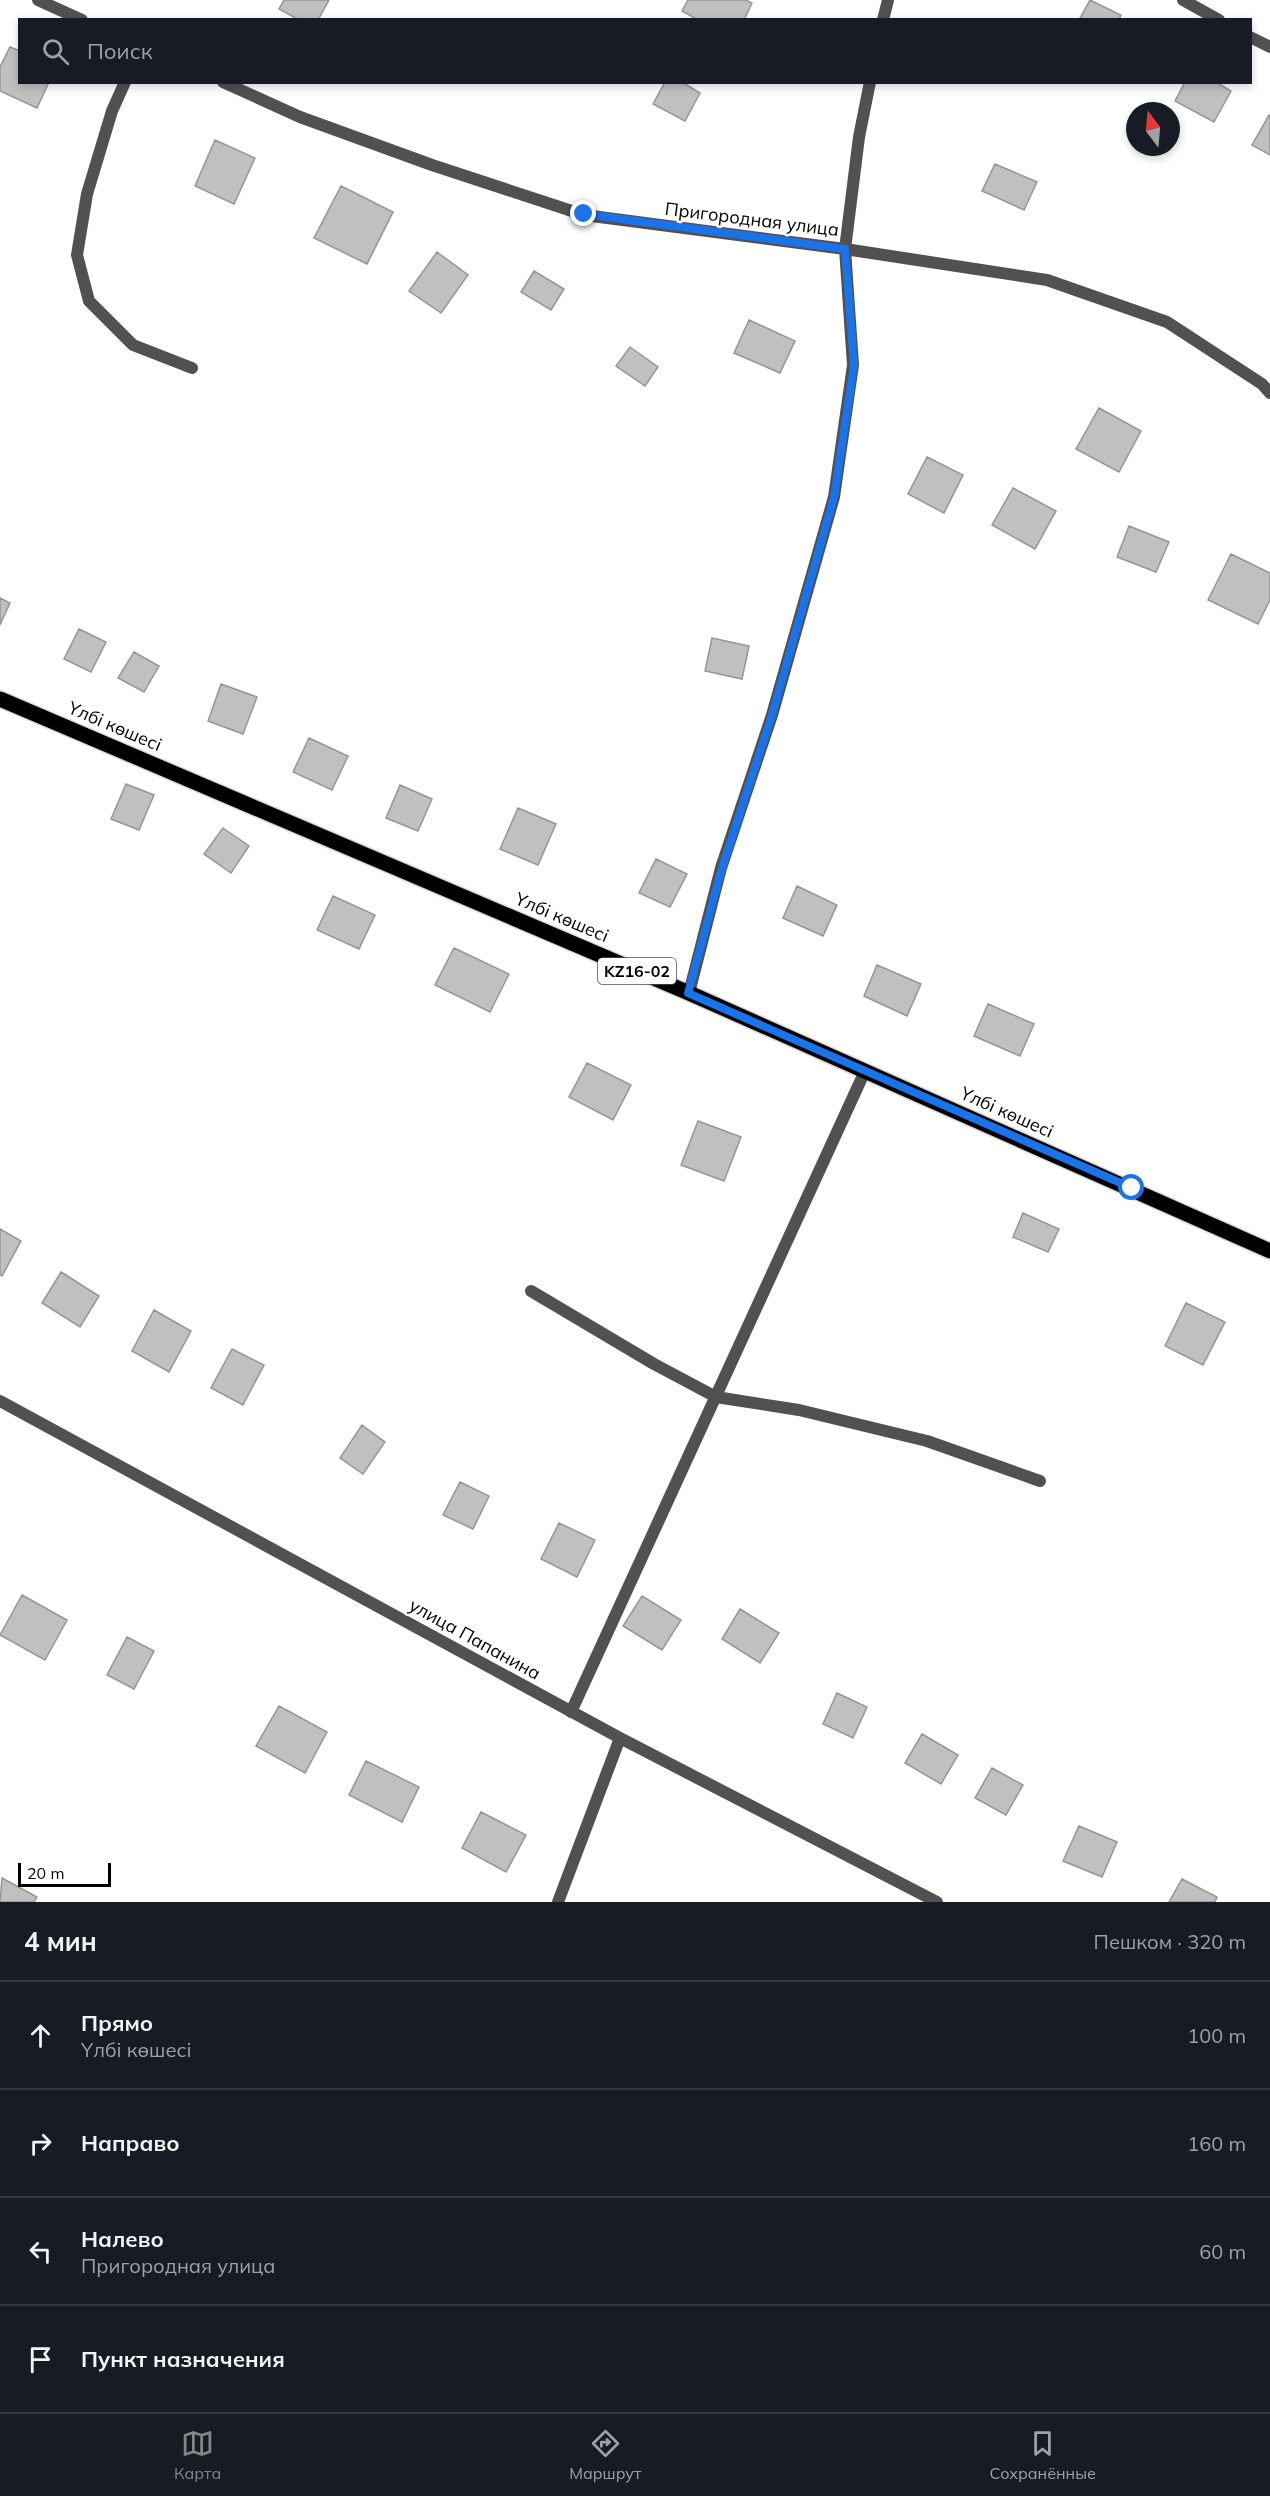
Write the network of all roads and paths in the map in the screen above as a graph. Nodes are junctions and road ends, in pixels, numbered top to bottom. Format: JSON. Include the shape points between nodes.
{"nodes":[{"id":1,"x":38,"y":0,"type":"edge"},
{"id":2,"x":888,"y":0,"type":"edge"},
{"id":3,"x":1183,"y":0,"type":"edge"},
{"id":4,"x":78,"y":18,"type":"edge"},
{"id":5,"x":884,"y":18,"type":"edge"},
{"id":6,"x":1215,"y":18,"type":"edge"},
{"id":7,"x":1252,"y":38,"type":"edge"},
{"id":8,"x":1270,"y":47,"type":"edge"},
{"id":9,"x":124,"y":84,"type":"edge"},
{"id":10,"x":227,"y":84,"type":"edge"},
{"id":11,"x":870,"y":84,"type":"edge"},
{"id":12,"x":845,"y":249,"type":"junction"},
{"id":13,"x":192,"y":368,"type":"dead end"},
{"id":14,"x":1270,"y":393,"type":"edge"},
{"id":15,"x":0,"y":699,"type":"edge"},
{"id":16,"x":688,"y":993,"type":"junction"},
{"id":17,"x":865,"y":1071,"type":"junction"},
{"id":18,"x":1270,"y":1251,"type":"edge"},
{"id":19,"x":531,"y":1290,"type":"dead end"},
{"id":20,"x":716,"y":1397,"type":"junction"},
{"id":21,"x":0,"y":1401,"type":"edge"},
{"id":22,"x":1040,"y":1481,"type":"dead end"},
{"id":23,"x":571,"y":1712,"type":"junction"},
{"id":24,"x":620,"y":1738,"type":"junction"},
{"id":25,"x":558,"y":1902,"type":"edge"},
{"id":26,"x":937,"y":1902,"type":"edge"}],
"edges":[{"from":1,"to":4,"type":"street"},
{"from":2,"to":5,"type":"street"},
{"from":3,"to":6,"type":"street"},
{"from":7,"to":8,"type":"street"},
{"from":9,"to":13,"type":"street","via":[[87,194],[77,255],[89,301],[133,345]]},
{"from":10,"to":12,"type":"street","name":"Пригородная улица","via":[[300,117],[584,214]]},
{"from":11,"to":12,"type":"street"},
{"from":12,"to":14,"type":"street","name":"Пригородная улица","via":[[1047,280],[1167,322]]},
{"from":12,"to":16,"type":"street","via":[[854,365],[834,497]]},
{"from":15,"to":16,"type":"main road","name":"Үлбі көшесі","number":"KZ16-02"},
{"from":16,"to":17,"type":"main road","name":"Үлбі көшесі","number":"KZ16-02"},
{"from":17,"to":18,"type":"main road","name":"Үлбі көшесі","number":"KZ16-02"},
{"from":17,"to":20,"type":"street"},
{"from":19,"to":20,"type":"street"},
{"from":20,"to":22,"type":"street","via":[[799,1410],[927,1441]]},
{"from":20,"to":23,"type":"street"},
{"from":21,"to":23,"type":"street","name":"улица Папанина"},
{"from":23,"to":24,"type":"street","name":"улица Папанина"},
{"from":24,"to":25,"type":"street"},
{"from":24,"to":26,"type":"street","name":"улица Папанина"}]}
